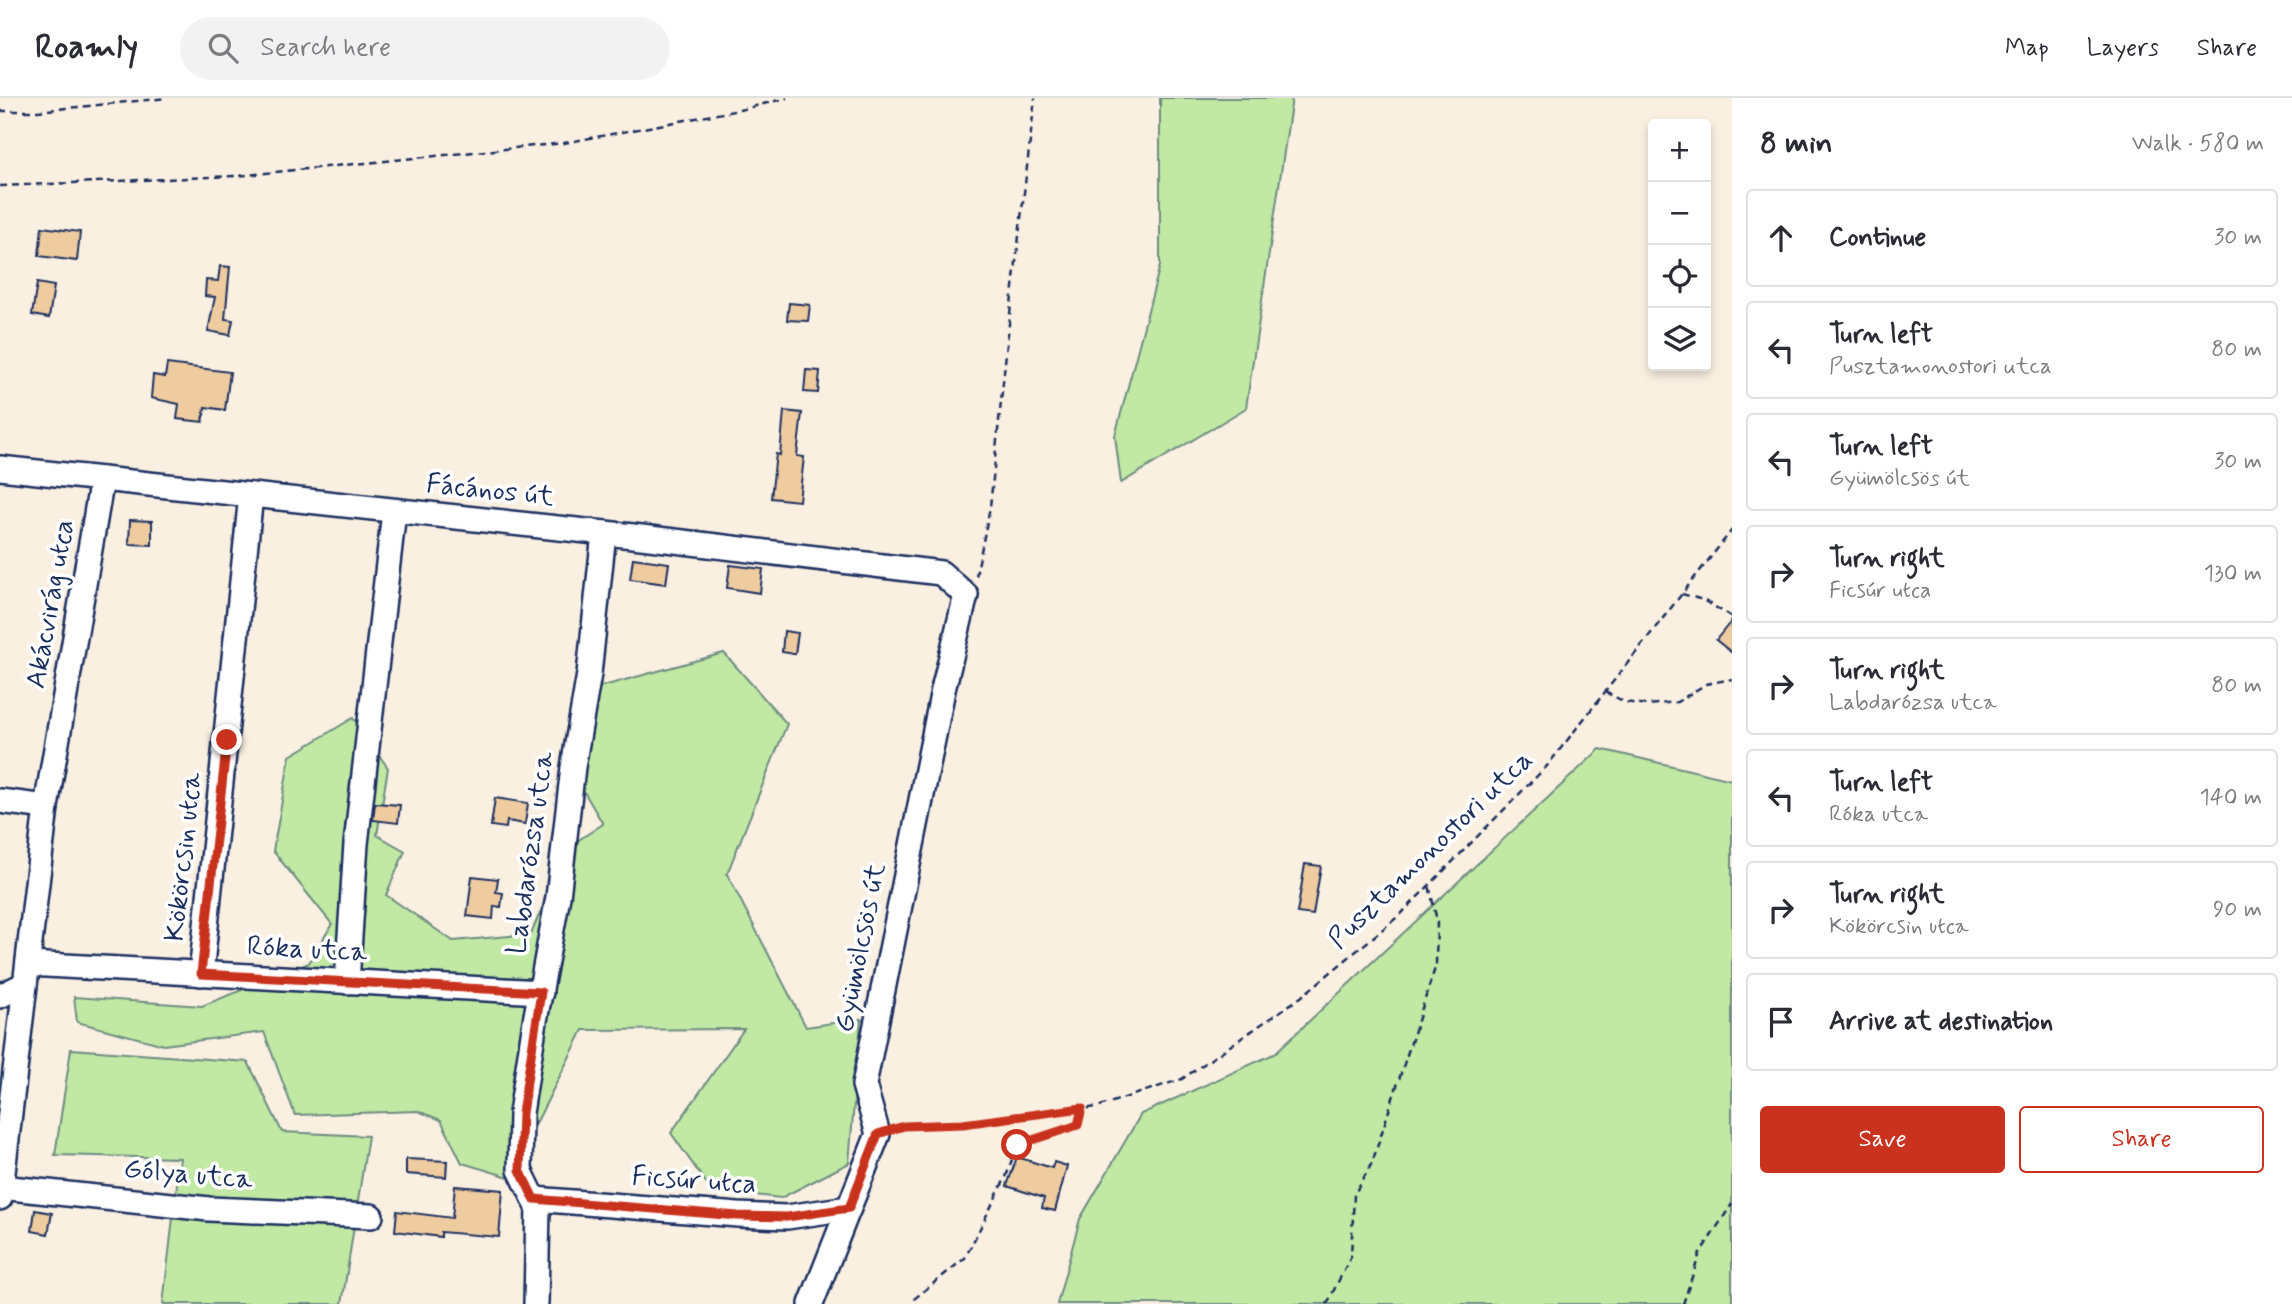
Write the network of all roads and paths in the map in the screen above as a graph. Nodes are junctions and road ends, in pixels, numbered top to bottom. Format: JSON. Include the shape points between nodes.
{"nodes":[{"id":1,"x":167,"y":98,"type":"edge"},
{"id":2,"x":786,"y":98,"type":"edge"},
{"id":3,"x":1035,"y":98,"type":"edge"},
{"id":4,"x":0,"y":111,"type":"edge"},
{"id":5,"x":0,"y":186,"type":"edge"},
{"id":6,"x":0,"y":468,"type":"edge"},
{"id":7,"x":102,"y":479,"type":"junction"},
{"id":8,"x":251,"y":495,"type":"junction"},
{"id":9,"x":394,"y":511,"type":"junction"},
{"id":10,"x":1732,"y":530,"type":"edge"},
{"id":11,"x":604,"y":533,"type":"junction"},
{"id":12,"x":1682,"y":594,"type":"junction"},
{"id":13,"x":965,"y":595,"type":"junction"},
{"id":14,"x":1732,"y":617,"type":"edge"},
{"id":15,"x":1732,"y":679,"type":"edge"},
{"id":16,"x":1605,"y":692,"type":"junction"},
{"id":17,"x":0,"y":801,"type":"edge"},
{"id":18,"x":46,"y":807,"type":"junction"},
{"id":19,"x":1429,"y":885,"type":"junction"},
{"id":20,"x":27,"y":974,"type":"junction"},
{"id":21,"x":201,"y":974,"type":"junction"},
{"id":22,"x":346,"y":982,"type":"junction"},
{"id":23,"x":541,"y":992,"type":"junction"},
{"id":24,"x":0,"y":996,"type":"edge"},
{"id":25,"x":1082,"y":1108,"type":"junction"},
{"id":26,"x":878,"y":1134,"type":"junction"},
{"id":27,"x":1,"y":1193,"type":"edge"},
{"id":28,"x":534,"y":1199,"type":"junction"},
{"id":29,"x":1732,"y":1204,"type":"edge"},
{"id":30,"x":849,"y":1208,"type":"junction"},
{"id":31,"x":371,"y":1216,"type":"dead end"},
{"id":32,"x":914,"y":1299,"type":"dead end"},
{"id":33,"x":536,"y":1304,"type":"edge"},
{"id":34,"x":811,"y":1304,"type":"edge"},
{"id":35,"x":1327,"y":1304,"type":"edge"},
{"id":36,"x":1683,"y":1304,"type":"edge"}],
"edges":[{"from":1,"to":4,"type":"path"},
{"from":2,"to":5,"type":"path","via":[[564,143],[236,176]]},
{"from":3,"to":13,"type":"path","via":[[990,507],[977,574]]},
{"from":6,"to":7,"type":"street","name":"Fácános út"},
{"from":7,"to":8,"type":"street","name":"Fácános út"},
{"from":7,"to":18,"type":"street","name":"Akácvirág utca"},
{"from":8,"to":9,"type":"street","name":"Fácános út"},
{"from":8,"to":21,"type":"street","name":"Kökörcsin utca"},
{"from":9,"to":11,"type":"street","name":"Fácános út"},
{"from":9,"to":22,"type":"street","via":[[356,844]]},
{"from":10,"to":12,"type":"path","name":"Pusztamonostori utca"},
{"from":11,"to":13,"type":"street","name":"Fácános út","via":[[941,573]]},
{"from":11,"to":23,"type":"street","name":"Labdarózsa utca","via":[[589,674]]},
{"from":12,"to":14,"type":"path"},
{"from":12,"to":16,"type":"path","name":"Pusztamonostori utca"},
{"from":13,"to":26,"type":"street","name":"Gyümölcsös út","via":[[864,1085]]},
{"from":15,"to":16,"type":"path","via":[[1706,684],[1677,702],[1625,702]]},
{"from":16,"to":19,"type":"path","name":"Pusztamonostori utca","via":[[1547,766]]},
{"from":17,"to":18,"type":"street"},
{"from":18,"to":20,"type":"street","name":"Akácvirág utca"},
{"from":19,"to":25,"type":"path","name":"Pusztamonostori utca","via":[[1301,997],[1182,1079]]},
{"from":19,"to":35,"type":"path","via":[[1437,921],[1436,965],[1372,1163],[1354,1195],[1351,1256]]},
{"from":20,"to":21,"type":"street","name":"Róka utca"},
{"from":20,"to":24,"type":"street"},
{"from":20,"to":27,"type":"street","name":"Akácvirág utca"},
{"from":21,"to":22,"type":"street","name":"Róka utca"},
{"from":22,"to":23,"type":"street","name":"Róka utca"},
{"from":23,"to":28,"type":"street","name":"Labdarózsa utca","via":[[521,1124],[520,1170]]},
{"from":25,"to":26,"type":"path","name":"Pusztamonostori utca","via":[[963,1124],[904,1126]]},
{"from":25,"to":32,"type":"path","via":[[1078,1125],[1017,1145],[965,1258]]},
{"from":26,"to":30,"type":"street"},
{"from":27,"to":31,"type":"street","name":"Gólya utca"},
{"from":28,"to":30,"type":"street","name":"Ficsúr utca","via":[[738,1216],[787,1217]]},
{"from":28,"to":33,"type":"street","name":"Labdarózsa utca","via":[[538,1207]]},
{"from":29,"to":36,"type":"path","via":[[1700,1253]]},
{"from":30,"to":34,"type":"street"}]}
